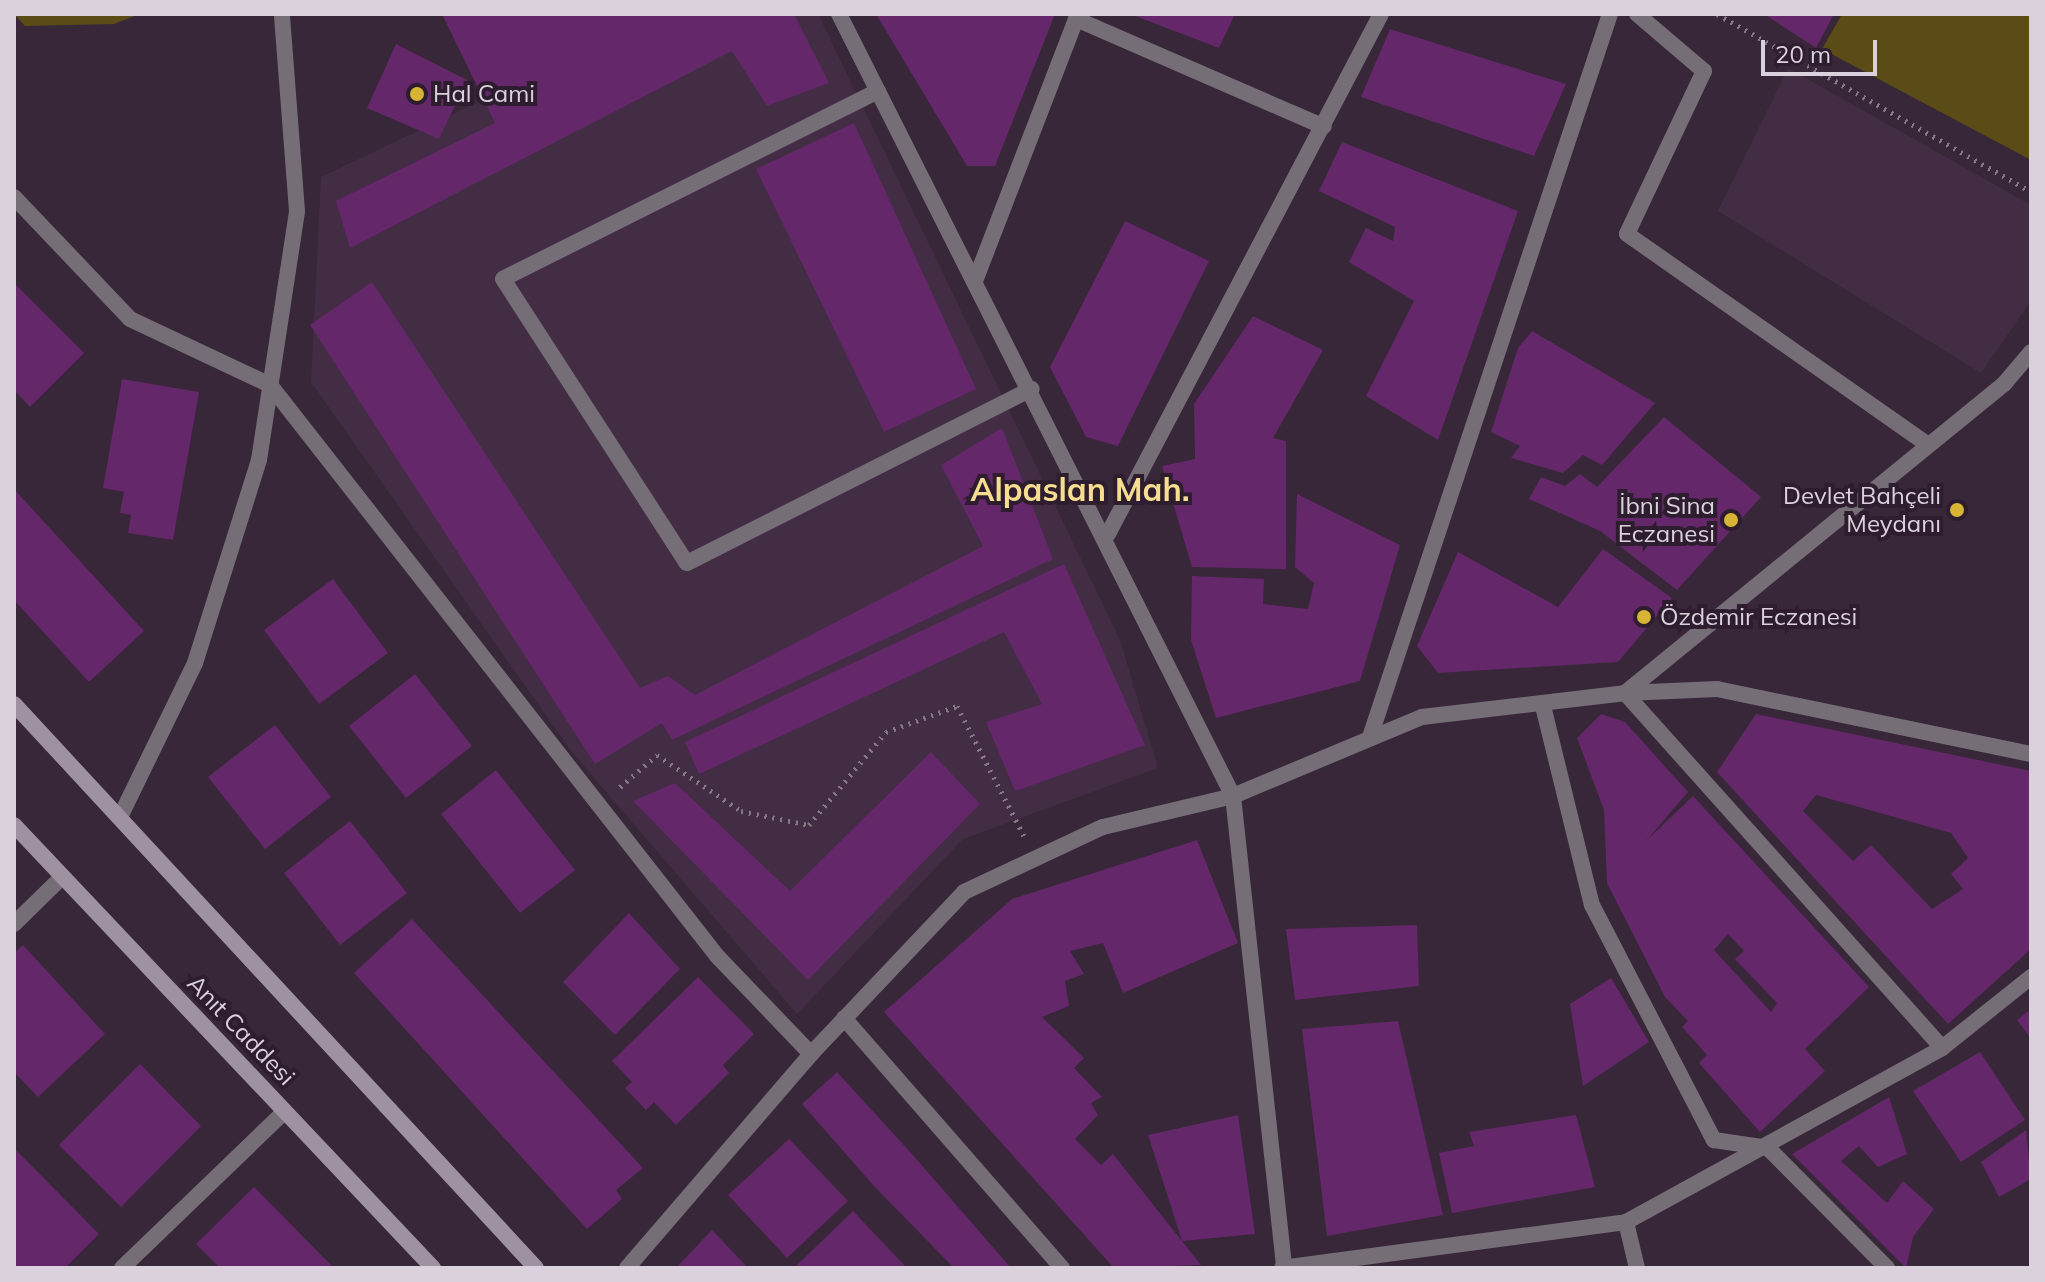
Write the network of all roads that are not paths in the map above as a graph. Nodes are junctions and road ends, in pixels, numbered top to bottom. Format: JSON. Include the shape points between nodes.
{"nodes":[{"id":1,"x":282,"y":14,"type":"edge"},
{"id":2,"x":839,"y":14,"type":"edge"},
{"id":3,"x":1381,"y":14,"type":"edge"},
{"id":4,"x":1610,"y":14,"type":"edge"},
{"id":5,"x":1637,"y":14,"type":"edge"},
{"id":6,"x":1077,"y":16,"type":"edge"},
{"id":7,"x":878,"y":91,"type":"junction"},
{"id":8,"x":1324,"y":127,"type":"junction"},
{"id":9,"x":14,"y":197,"type":"edge"},
{"id":10,"x":975,"y":281,"type":"junction"},
{"id":11,"x":2031,"y":352,"type":"edge"},
{"id":12,"x":270,"y":385,"type":"junction"},
{"id":13,"x":1032,"y":389,"type":"junction"},
{"id":14,"x":1928,"y":445,"type":"junction"},
{"id":15,"x":1108,"y":534,"type":"junction"},
{"id":16,"x":1625,"y":693,"type":"junction"},
{"id":17,"x":14,"y":704,"type":"edge"},
{"id":18,"x":1543,"y":706,"type":"junction"},
{"id":19,"x":1371,"y":734,"type":"junction"},
{"id":20,"x":2031,"y":754,"type":"edge"},
{"id":21,"x":1233,"y":796,"type":"junction"},
{"id":22,"x":120,"y":817,"type":"junction"},
{"id":23,"x":14,"y":825,"type":"edge"},
{"id":24,"x":62,"y":877,"type":"junction"},
{"id":25,"x":14,"y":924,"type":"edge"},
{"id":26,"x":2031,"y":977,"type":"edge"},
{"id":27,"x":844,"y":1018,"type":"junction"},
{"id":28,"x":1942,"y":1048,"type":"junction"},
{"id":29,"x":811,"y":1054,"type":"junction"},
{"id":30,"x":285,"y":1111,"type":"junction"},
{"id":31,"x":1768,"y":1148,"type":"junction"},
{"id":32,"x":1626,"y":1222,"type":"junction"},
{"id":33,"x":122,"y":1268,"type":"edge"},
{"id":34,"x":433,"y":1268,"type":"edge"},
{"id":35,"x":536,"y":1268,"type":"edge"},
{"id":36,"x":627,"y":1268,"type":"edge"},
{"id":37,"x":1062,"y":1268,"type":"edge"},
{"id":38,"x":1283,"y":1268,"type":"edge"},
{"id":39,"x":1637,"y":1268,"type":"edge"},
{"id":40,"x":1887,"y":1268,"type":"edge"}],
"edges":[{"from":1,"to":12,"type":"street","via":[[297,211]]},
{"from":2,"to":7,"type":"street"},
{"from":3,"to":8,"type":"street"},
{"from":4,"to":19,"type":"street"},
{"from":5,"to":14,"type":"street","via":[[1704,71],[1627,234]]},
{"from":6,"to":8,"type":"street"},
{"from":6,"to":10,"type":"street"},
{"from":7,"to":10,"type":"street"},
{"from":7,"to":13,"type":"street","via":[[503,279],[687,563]]},
{"from":8,"to":15,"type":"street"},
{"from":9,"to":12,"type":"street","via":[[130,319]]},
{"from":10,"to":13,"type":"street"},
{"from":11,"to":14,"type":"street"},
{"from":12,"to":22,"type":"street","via":[[259,460],[195,663]]},
{"from":12,"to":29,"type":"street","via":[[717,956]]},
{"from":13,"to":15,"type":"street"},
{"from":14,"to":16,"type":"street"},
{"from":15,"to":21,"type":"street"},
{"from":16,"to":18,"type":"street"},
{"from":16,"to":20,"type":"street","via":[[1717,689]]},
{"from":16,"to":28,"type":"street"},
{"from":17,"to":22,"type":"main road"},
{"from":18,"to":19,"type":"street","via":[[1422,717]]},
{"from":18,"to":31,"type":"street","via":[[1592,905],[1714,1140]]},
{"from":19,"to":21,"type":"street"},
{"from":21,"to":27,"type":"street","via":[[1103,827],[964,892]]},
{"from":21,"to":38,"type":"street"},
{"from":22,"to":35,"type":"main road"},
{"from":23,"to":24,"type":"main road","name":"Anıt Caddesi"},
{"from":24,"to":25,"type":"street"},
{"from":24,"to":30,"type":"main road","name":"Anıt Caddesi"},
{"from":26,"to":28,"type":"street"},
{"from":27,"to":29,"type":"street"},
{"from":27,"to":37,"type":"street"},
{"from":28,"to":31,"type":"street"},
{"from":29,"to":36,"type":"street"},
{"from":30,"to":33,"type":"street"},
{"from":30,"to":34,"type":"main road","name":"Anıt Caddesi"},
{"from":31,"to":32,"type":"street"},
{"from":31,"to":40,"type":"street"},
{"from":32,"to":38,"type":"street"},
{"from":32,"to":39,"type":"street"}]}
